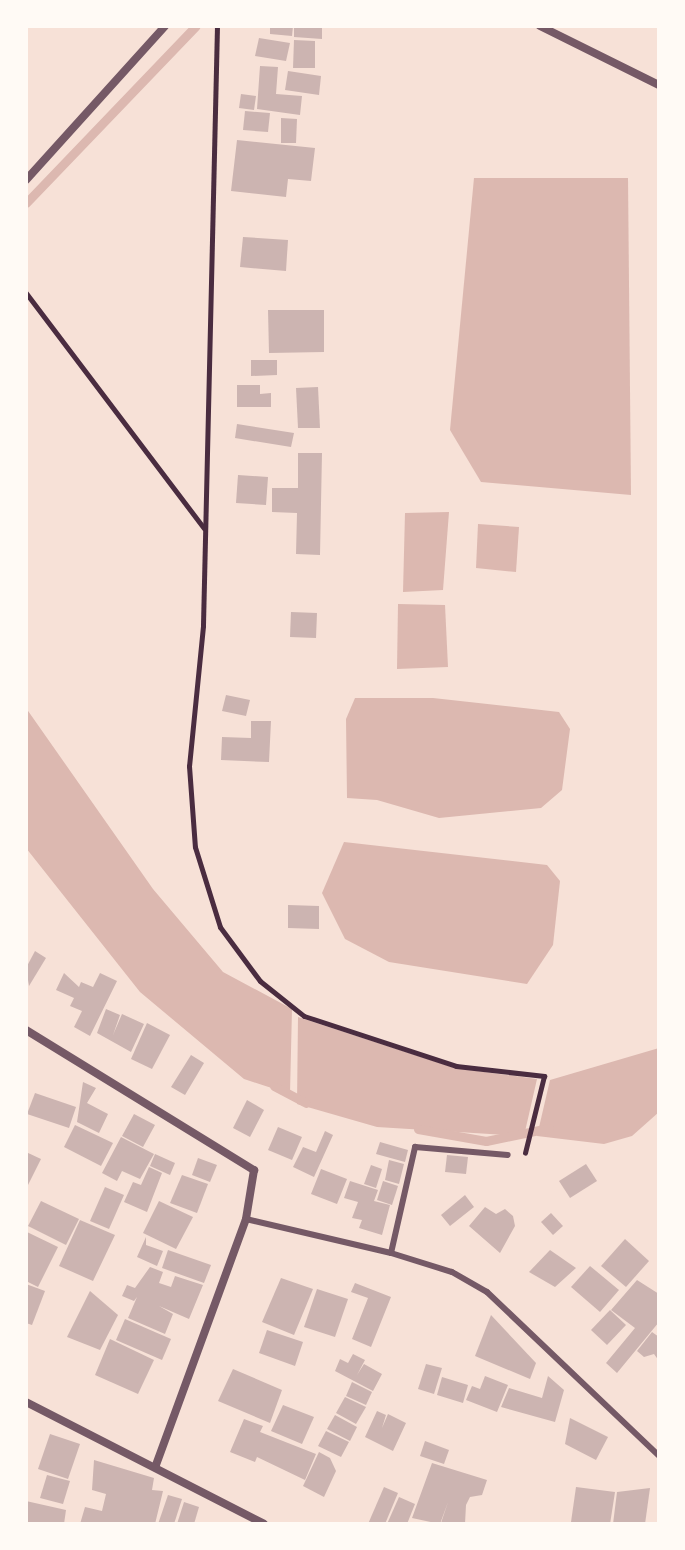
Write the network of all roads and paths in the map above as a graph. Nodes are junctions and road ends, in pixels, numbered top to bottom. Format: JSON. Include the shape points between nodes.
{"nodes":[{"id":1,"x":165,"y":26,"type":"edge"},
{"id":2,"x":217,"y":26,"type":"edge"},
{"id":3,"x":540,"y":26,"type":"edge"},
{"id":4,"x":659,"y":85,"type":"edge"},
{"id":5,"x":26,"y":180,"type":"edge"},
{"id":6,"x":26,"y":293,"type":"edge"},
{"id":7,"x":205,"y":529,"type":"junction"},
{"id":8,"x":26,"y":1030,"type":"edge"},
{"id":9,"x":525,"y":1154,"type":"dead end"},
{"id":10,"x":508,"y":1155,"type":"dead end"},
{"id":11,"x":246,"y":1219,"type":"junction"},
{"id":12,"x":391,"y":1253,"type":"junction"},
{"id":13,"x":26,"y":1402,"type":"edge"},
{"id":14,"x":659,"y":1456,"type":"edge"},
{"id":15,"x":155,"y":1467,"type":"junction"},
{"id":16,"x":264,"y":1524,"type":"edge"}],
"edges":[{"from":1,"to":5,"type":"street"},
{"from":2,"to":7,"type":"path"},
{"from":3,"to":4,"type":"street"},
{"from":6,"to":7,"type":"path"},
{"from":7,"to":9,"type":"path","via":[[201,680],[189,766],[195,847],[220,927],[260,981],[304,1016],[456,1066],[544,1076]]},
{"from":8,"to":11,"type":"street","via":[[254,1170]]},
{"from":10,"to":12,"type":"lane","via":[[415,1147]]},
{"from":11,"to":12,"type":"lane"},
{"from":11,"to":15,"type":"street"},
{"from":12,"to":14,"type":"lane","via":[[452,1272],[487,1292]]},
{"from":13,"to":15,"type":"street"},
{"from":15,"to":16,"type":"street"}]}
